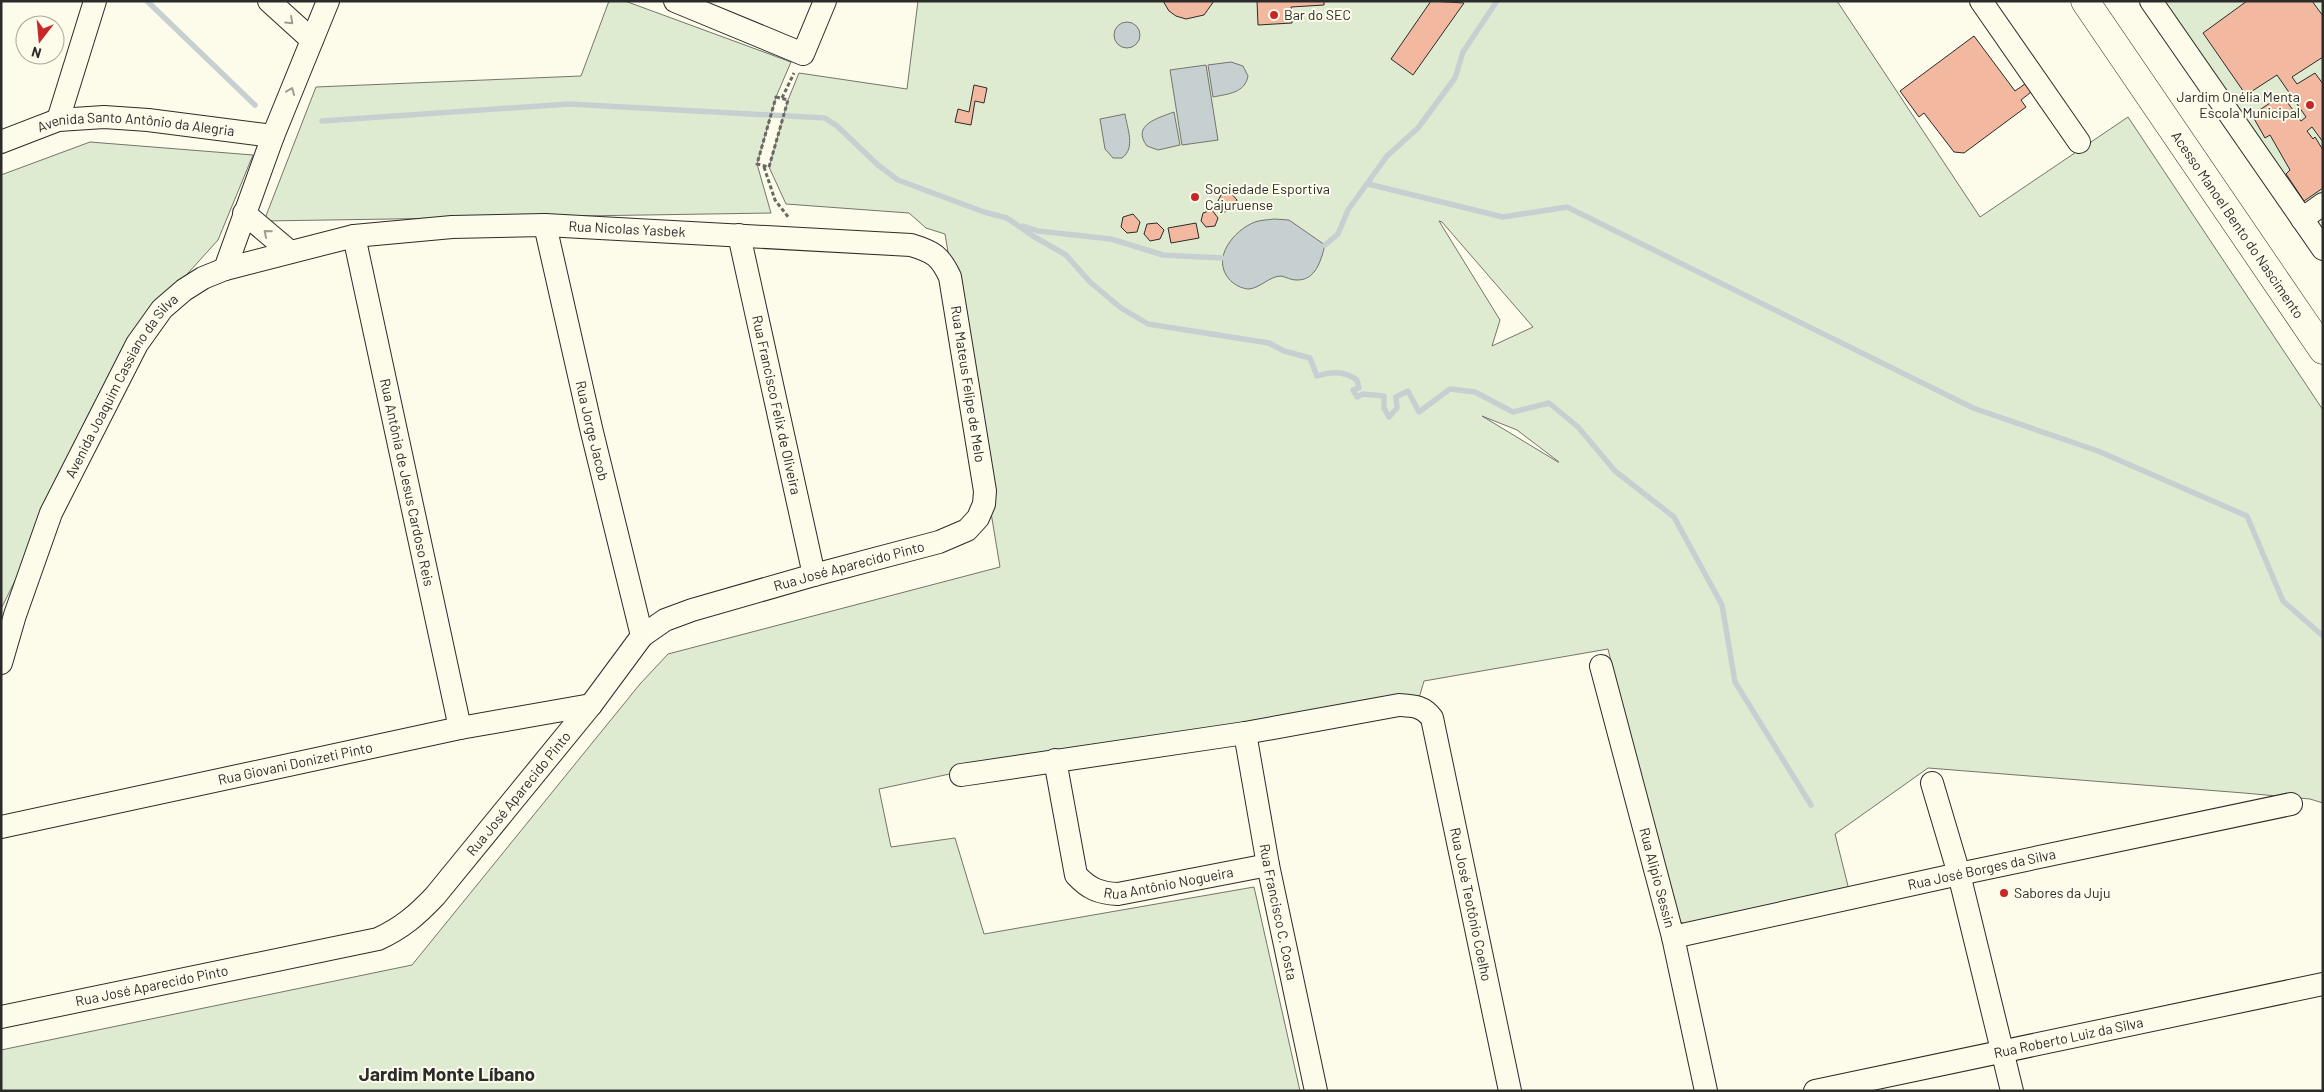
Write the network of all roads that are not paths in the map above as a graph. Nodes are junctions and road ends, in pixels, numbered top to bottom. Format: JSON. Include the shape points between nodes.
{"nodes":[{"id":1,"x":95,"y":1,"type":"edge"},
{"id":2,"x":269,"y":1,"type":"edge"},
{"id":3,"x":328,"y":1,"type":"edge"},
{"id":4,"x":675,"y":1,"type":"edge"},
{"id":5,"x":825,"y":1,"type":"edge"},
{"id":6,"x":1982,"y":1,"type":"edge"},
{"id":7,"x":2085,"y":1,"type":"edge"},
{"id":8,"x":2151,"y":1,"type":"edge"},
{"id":9,"x":312,"y":40,"type":"junction"},
{"id":10,"x":58,"y":120,"type":"junction"},
{"id":11,"x":273,"y":136,"type":"junction"},
{"id":12,"x":1,"y":142,"type":"edge"},
{"id":13,"x":2079,"y":142,"type":"dead end"},
{"id":14,"x":2323,"y":204,"type":"edge"},
{"id":15,"x":244,"y":214,"type":"junction"},
{"id":16,"x":2302,"y":219,"type":"junction"},
{"id":17,"x":545,"y":225,"type":"junction"},
{"id":18,"x":739,"y":235,"type":"junction"},
{"id":19,"x":354,"y":236,"type":"junction"},
{"id":20,"x":2323,"y":248,"type":"edge"},
{"id":21,"x":290,"y":252,"type":"junction"},
{"id":22,"x":225,"y":269,"type":"junction"},
{"id":23,"x":950,"y":277,"type":"joint"},
{"id":24,"x":2323,"y":350,"type":"edge"},
{"id":25,"x":985,"y":490,"type":"joint"},
{"id":26,"x":814,"y":575,"type":"junction"},
{"id":27,"x":642,"y":636,"type":"junction"},
{"id":28,"x":1,"y":664,"type":"edge"},
{"id":29,"x":1601,"y":666,"type":"dead end"},
{"id":30,"x":591,"y":705,"type":"junction"},
{"id":31,"x":460,"y":728,"type":"junction"},
{"id":32,"x":1245,"y":733,"type":"junction"},
{"id":33,"x":1055,"y":760,"type":"junction"},
{"id":34,"x":961,"y":775,"type":"dead end"},
{"id":35,"x":1932,"y":784,"type":"dead end"},
{"id":36,"x":2291,"y":804,"type":"dead end"},
{"id":37,"x":1,"y":827,"type":"edge"},
{"id":38,"x":1268,"y":865,"type":"junction"},
{"id":39,"x":1959,"y":874,"type":"junction"},
{"id":40,"x":1673,"y":936,"type":"junction"},
{"id":41,"x":2323,"y":984,"type":"edge"},
{"id":42,"x":1,"y":1017,"type":"edge"},
{"id":43,"x":2002,"y":1053,"type":"junction"},
{"id":44,"x":1316,"y":1091,"type":"edge"},
{"id":45,"x":1510,"y":1091,"type":"edge"},
{"id":46,"x":1706,"y":1091,"type":"edge"},
{"id":47,"x":1815,"y":1091,"type":"edge"},
{"id":48,"x":2012,"y":1091,"type":"edge"}],
"edges":[{"from":1,"to":10,"type":"street"},
{"from":2,"to":9,"type":"street","one_way":true},
{"from":3,"to":9,"type":"street"},
{"from":4,"to":5,"type":"street","via":[[804,54]]},
{"from":6,"to":13,"type":"street"},
{"from":7,"to":24,"type":"main road","name":"Acesso Manoel Bento do Nascimento"},
{"from":8,"to":16,"type":"street"},
{"from":11,"to":9,"type":"street","one_way":true},
{"from":10,"to":11,"type":"street","name":"Avenida Santo Antônio da Alegria","via":[[104,117],[148,120]]},
{"from":10,"to":12,"type":"street","name":"Avenida Santo Antônio da Alegria"},
{"from":11,"to":15,"type":"street"},
{"from":14,"to":16,"type":"street"},
{"from":21,"to":15,"type":"street","one_way":true},
{"from":15,"to":22,"type":"street"},
{"from":16,"to":20,"type":"street"},
{"from":17,"to":18,"type":"street","name":"Rua Nicolas Yasbek"},
{"from":17,"to":19,"type":"street","name":"Rua Nicolas Yasbek","via":[[452,227]]},
{"from":17,"to":27,"type":"street","name":"Rua Jorge Jacob"},
{"from":18,"to":23,"type":"street","name":"Rua Nicolas Yasbek","via":[[912,245],[930,251],[942,260]]},
{"from":18,"to":26,"type":"street","name":"Rua Francisco Felix de Oliveira"},
{"from":19,"to":21,"type":"street","name":"Rua Nicolas Yasbek"},
{"from":19,"to":31,"type":"street","name":"Rua Antônia de Jesus Cardoso Reis"},
{"from":21,"to":22,"type":"street","name":"Rua Nicolas Yasbek"},
{"from":22,"to":28,"type":"street","name":"Avenida Joaquim Cassiano da Silva","via":[[184,290],[162,309],[137,344],[52,513]]},
{"from":23,"to":25,"type":"street","name":"Rua Mateus Felipe de Melo"},
{"from":25,"to":26,"type":"street","name":"Rua José Aparecido Pinto","via":[[978,518],[967,530],[939,542]]},
{"from":26,"to":27,"type":"street","name":"Rua José Aparecido Pinto","via":[[692,610],[665,620]]},
{"from":27,"to":30,"type":"street","name":"Rua José Aparecido Pinto"},
{"from":29,"to":40,"type":"street","name":"Rua Alipio Sessin"},
{"from":30,"to":31,"type":"street","name":"Rua Giovani Donizeti Pinto"},
{"from":30,"to":42,"type":"street","name":"Rua José Aparecido Pinto","via":[[435,896],[414,919],[397,931],[378,939]]},
{"from":31,"to":37,"type":"street","name":"Rua Giovani Donizeti Pinto"},
{"from":32,"to":33,"type":"street"},
{"from":32,"to":38,"type":"street","name":"Rua Francisco C. Costa"},
{"from":32,"to":45,"type":"street","name":"Rua José Teotônio Coelho","via":[[1400,706],[1426,710],[1432,718]]},
{"from":33,"to":34,"type":"street"},
{"from":33,"to":38,"type":"street","name":"Rua Antônio Nogueira","via":[[1076,875],[1086,886],[1100,893],[1118,894]]},
{"from":35,"to":39,"type":"street"},
{"from":36,"to":39,"type":"street","name":"Rua José Borges da Silva"},
{"from":38,"to":44,"type":"street","name":"Rua Francisco C. Costa"},
{"from":39,"to":40,"type":"street","name":"Rua José Borges da Silva"},
{"from":39,"to":43,"type":"street"},
{"from":40,"to":46,"type":"street","name":"Rua Alipio Sessin"},
{"from":41,"to":43,"type":"street","name":"Rua Roberto Luiz da Silva"},
{"from":43,"to":47,"type":"street","name":"Rua Roberto Luiz da Silva"},
{"from":43,"to":48,"type":"street"}]}
